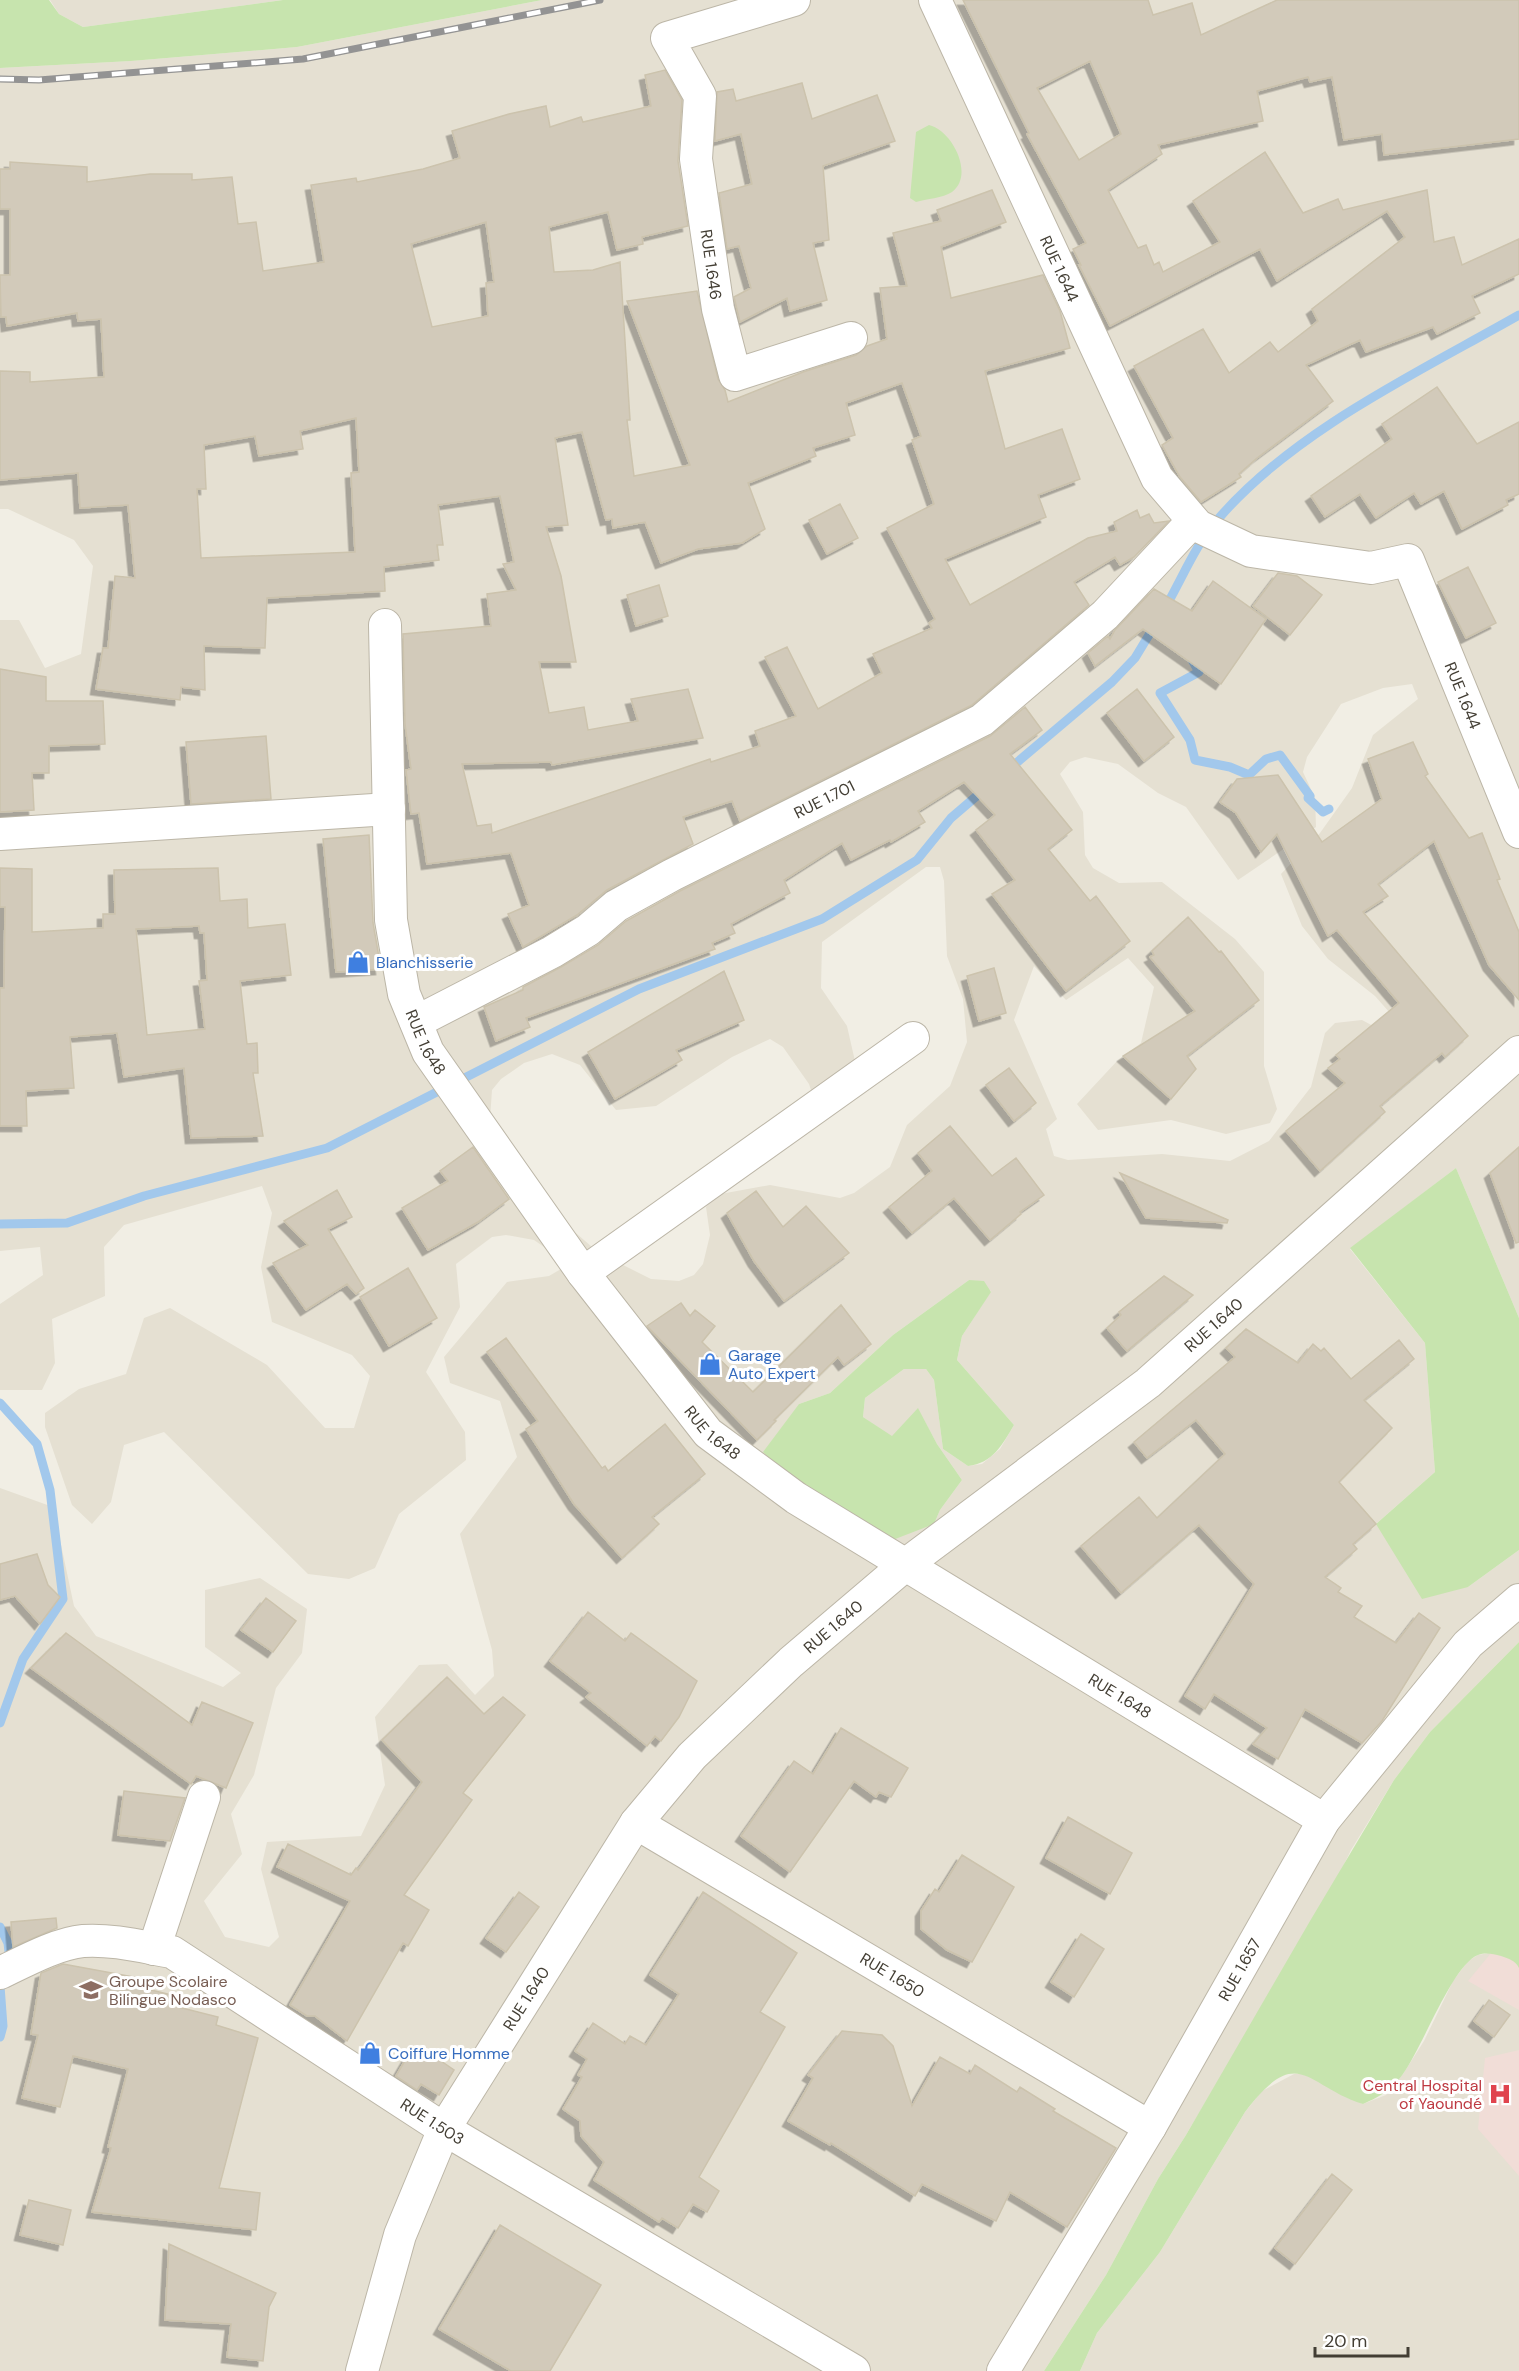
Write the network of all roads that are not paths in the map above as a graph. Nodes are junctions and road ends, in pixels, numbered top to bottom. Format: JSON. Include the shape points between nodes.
{"nodes":[{"id":1,"x":794,"y":0,"type":"edge"},
{"id":2,"x":935,"y":0,"type":"edge"},
{"id":3,"x":851,"y":338,"type":"dead end"},
{"id":4,"x":1203,"y":528,"type":"junction"},
{"id":5,"x":386,"y":625,"type":"dead end"},
{"id":6,"x":389,"y":809,"type":"junction"},
{"id":7,"x":1519,"y":832,"type":"edge"},
{"id":8,"x":0,"y":834,"type":"edge"},
{"id":9,"x":416,"y":1022,"type":"junction"},
{"id":10,"x":913,"y":1038,"type":"dead end"},
{"id":11,"x":1519,"y":1052,"type":"edge"},
{"id":12,"x":583,"y":1273,"type":"junction"},
{"id":13,"x":905,"y":1565,"type":"junction"},
{"id":14,"x":1519,"y":1600,"type":"edge"},
{"id":15,"x":204,"y":1797,"type":"dead end"},
{"id":16,"x":1324,"y":1820,"type":"junction"},
{"id":17,"x":636,"y":1823,"type":"junction"},
{"id":18,"x":154,"y":1949,"type":"junction"},
{"id":19,"x":0,"y":1973,"type":"edge"},
{"id":20,"x":1150,"y":2127,"type":"junction"},
{"id":21,"x":444,"y":2129,"type":"junction"},
{"id":22,"x":362,"y":2371,"type":"edge"},
{"id":23,"x":854,"y":2371,"type":"edge"},
{"id":24,"x":1003,"y":2371,"type":"edge"}],
"edges":[{"from":1,"to":3,"type":"street","name":"RUE 1.646","via":[[667,38],[700,96],[696,159],[718,309],[735,375]]},
{"from":2,"to":4,"type":"street","name":"RUE 1.644","via":[[1157,478]]},
{"from":4,"to":7,"type":"street","name":"RUE 1.644","via":[[1251,551],[1343,566],[1371,568],[1408,560]]},
{"from":4,"to":9,"type":"street","name":"RUE 1.701","via":[[982,720],[672,875],[616,906],[588,930],[552,952]]},
{"from":5,"to":6,"type":"street","name":"RUE 1.648"},
{"from":6,"to":8,"type":"street"},
{"from":6,"to":9,"type":"street","name":"RUE 1.648","via":[[391,920],[404,994]]},
{"from":9,"to":12,"type":"street","name":"RUE 1.648","via":[[428,1052]]},
{"from":10,"to":12,"type":"street"},
{"from":11,"to":13,"type":"street","name":"RUE 1.640","via":[[1148,1383]]},
{"from":12,"to":13,"type":"street","name":"RUE 1.648","via":[[708,1433],[796,1498]]},
{"from":13,"to":16,"type":"street","name":"RUE 1.648"},
{"from":13,"to":17,"type":"street","name":"RUE 1.640","via":[[791,1662],[700,1748]]},
{"from":14,"to":16,"type":"street","name":"RUE 1.657","via":[[1468,1644]]},
{"from":15,"to":18,"type":"street"},
{"from":16,"to":20,"type":"street","name":"RUE 1.657"},
{"from":17,"to":20,"type":"street","name":"RUE 1.650"},
{"from":17,"to":21,"type":"street","name":"RUE 1.640"},
{"from":18,"to":19,"type":"street","name":"RUE 1.503","via":[[127,1943],[81,1941]]},
{"from":18,"to":21,"type":"street","name":"RUE 1.503","via":[[172,1952]]},
{"from":20,"to":24,"type":"street","name":"RUE 1.657"},
{"from":21,"to":22,"type":"street","name":"RUE 1.640","via":[[400,2235]]},
{"from":21,"to":23,"type":"street","name":"RUE 1.503"}]}
